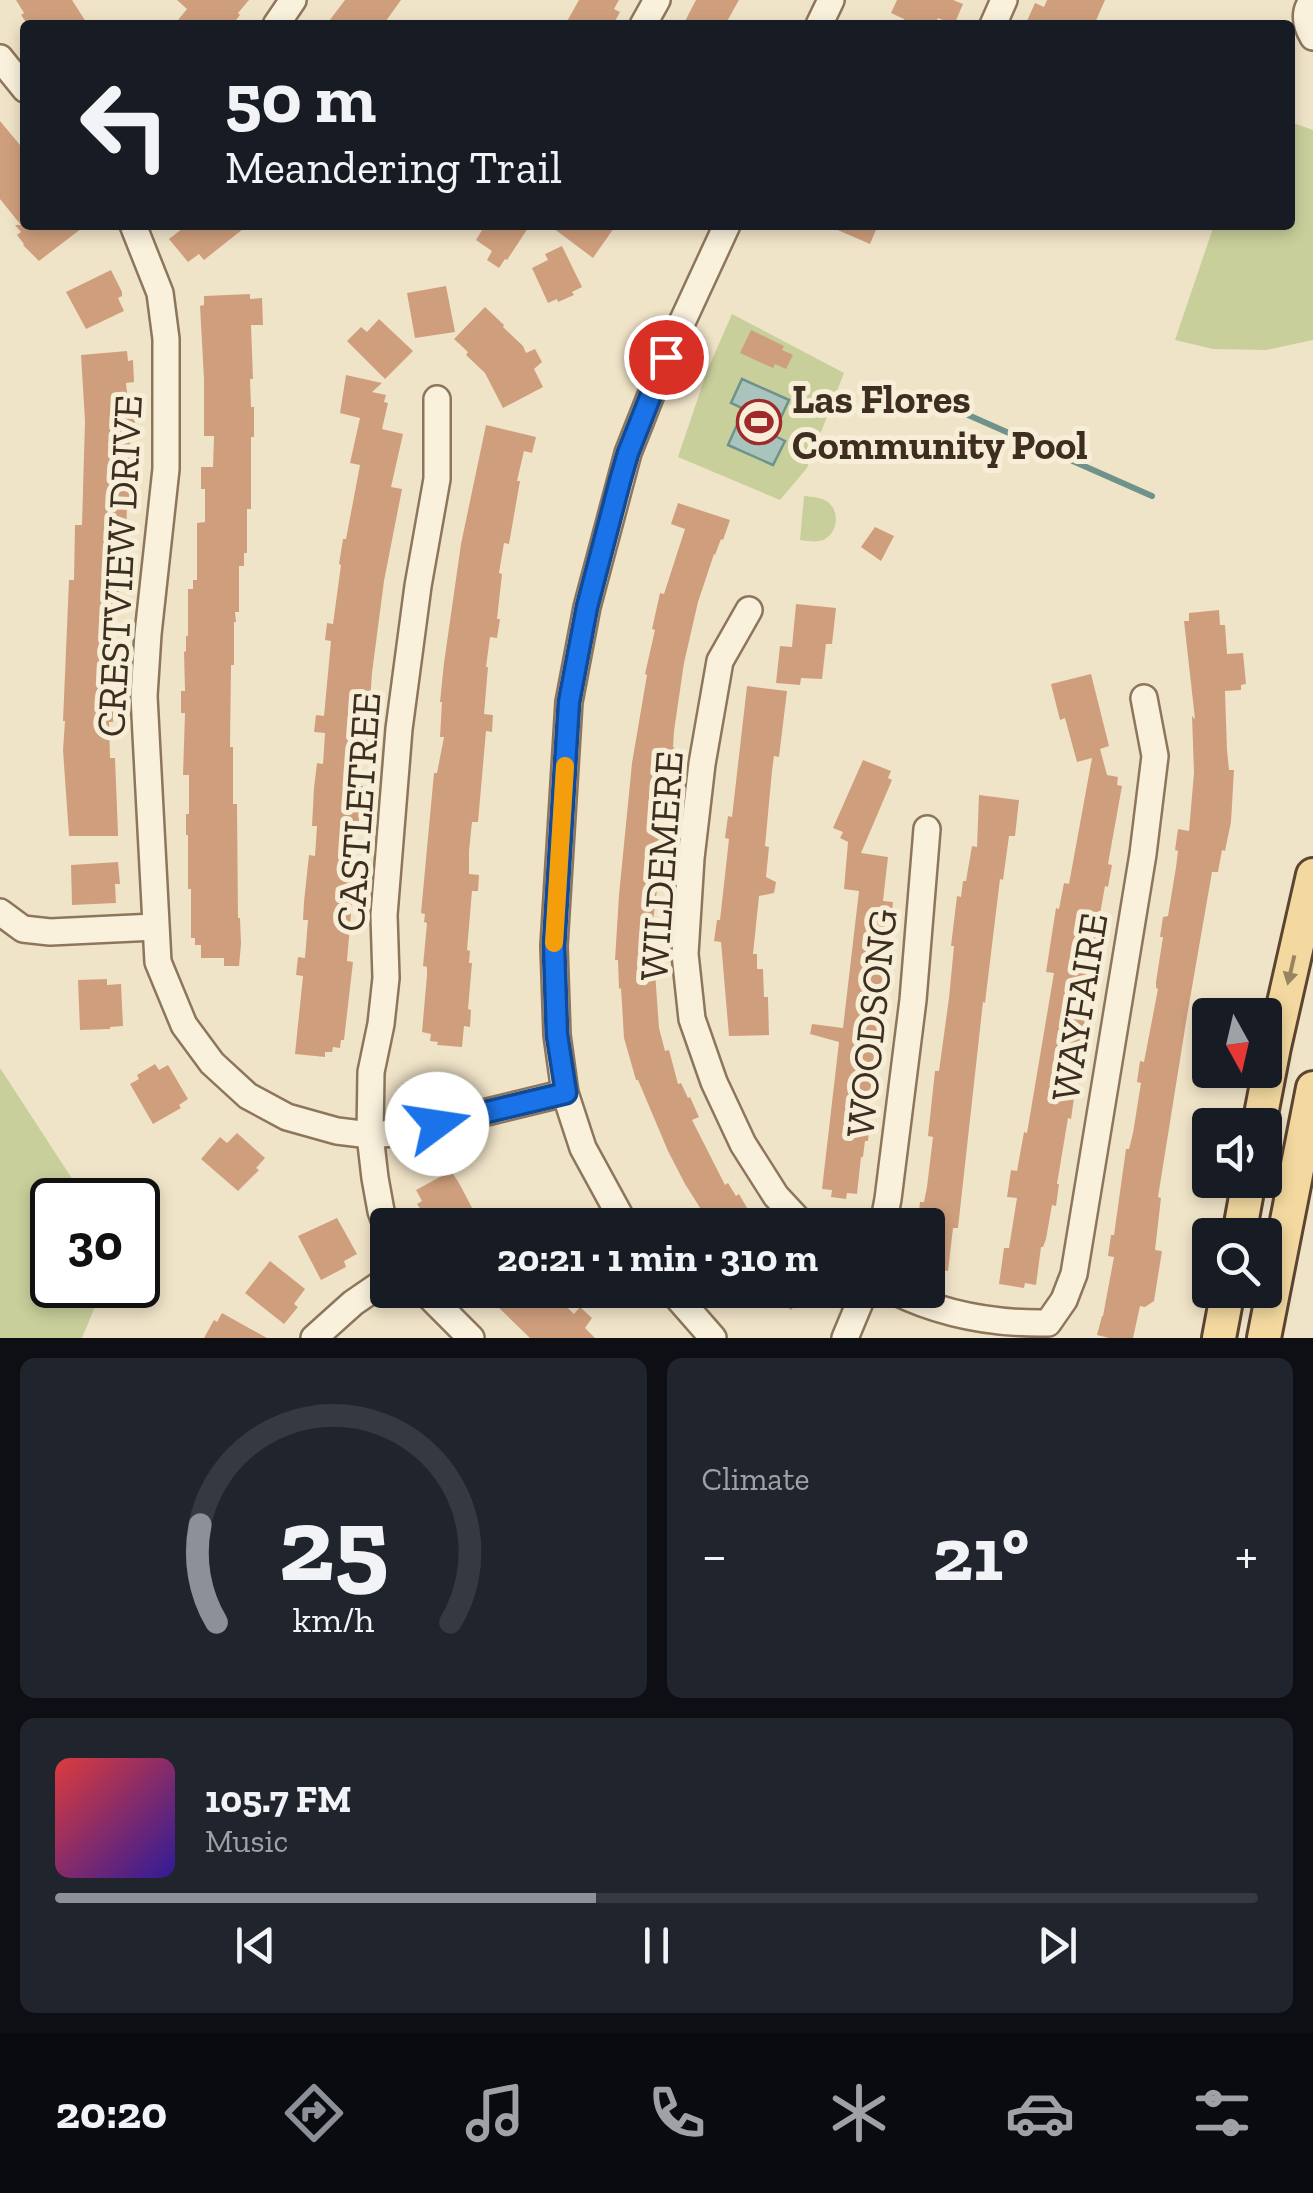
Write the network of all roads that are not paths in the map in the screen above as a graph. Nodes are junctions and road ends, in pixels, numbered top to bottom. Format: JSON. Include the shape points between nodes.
{"nodes":[{"id":1,"x":1313,"y":0,"type":"edge"},
{"id":2,"x":1313,"y":36,"type":"edge"},
{"id":3,"x":0,"y":58,"type":"edge"},
{"id":4,"x":20,"y":82,"type":"edge"},
{"id":5,"x":136,"y":230,"type":"edge"},
{"id":6,"x":725,"y":230,"type":"edge"},
{"id":7,"x":437,"y":398,"type":"dead end"},
{"id":8,"x":749,"y":610,"type":"dead end"},
{"id":9,"x":1144,"y":698,"type":"dead end"},
{"id":10,"x":927,"y":828,"type":"dead end"},
{"id":11,"x":1313,"y":875,"type":"edge"},
{"id":12,"x":0,"y":912,"type":"edge"},
{"id":13,"x":155,"y":927,"type":"junction"},
{"id":14,"x":1313,"y":1088,"type":"edge"},
{"id":15,"x":566,"y":1093,"type":"junction"},
{"id":16,"x":1262,"y":1108,"type":"edge"},
{"id":17,"x":370,"y":1135,"type":"junction"},
{"id":18,"x":379,"y":1208,"type":"edge"},
{"id":19,"x":616,"y":1208,"type":"edge"},
{"id":20,"x":787,"y":1208,"type":"edge"},
{"id":21,"x":886,"y":1208,"type":"edge"},
{"id":22,"x":370,"y":1292,"type":"edge"},
{"id":23,"x":441,"y":1308,"type":"edge"},
{"id":24,"x":687,"y":1308,"type":"edge"},
{"id":25,"x":858,"y":1308,"type":"edge"},
{"id":26,"x":940,"y":1308,"type":"edge"},
{"id":27,"x":1225,"y":1308,"type":"edge"},
{"id":28,"x":314,"y":1338,"type":"edge"},
{"id":29,"x":471,"y":1338,"type":"edge"},
{"id":30,"x":714,"y":1338,"type":"edge"},
{"id":31,"x":844,"y":1338,"type":"edge"},
{"id":32,"x":1220,"y":1338,"type":"edge"},
{"id":33,"x":1264,"y":1338,"type":"edge"}],
"edges":[{"from":1,"to":2,"type":"street","via":[[1306,25]]},
{"from":3,"to":4,"type":"street"},
{"from":5,"to":13,"type":"street","name":"CRESTVIEW DRIVE","via":[[160,293],[166,338],[166,469],[144,696]]},
{"from":6,"to":15,"type":"street","via":[[628,453],[569,702],[554,946]]},
{"from":7,"to":17,"type":"street","name":"CASTLETREE","via":[[437,478],[398,747]]},
{"from":8,"to":20,"type":"street","name":"WILDEMERE","via":[[720,661],[690,858],[684,954],[692,1019],[714,1082],[751,1157]]},
{"from":9,"to":26,"type":"street","name":"WAYFAIRE","via":[[1156,756],[1074,1274],[1048,1323],[1015,1324]]},
{"from":10,"to":21,"type":"street","name":"WOODSONG"},
{"from":11,"to":16,"type":"main road","one_way":true},
{"from":12,"to":13,"type":"street","via":[[23,930]]},
{"from":13,"to":17,"type":"street","name":"CRESTVIEW DRIVE","via":[[170,994],[212,1063],[248,1096],[287,1117]]},
{"from":14,"to":33,"type":"main road"},
{"from":15,"to":17,"type":"street","name":"CRESTVIEW DRIVE"},
{"from":15,"to":19,"type":"street","via":[[583,1148]]},
{"from":17,"to":18,"type":"street","name":"CASTLETREE"},
{"from":22,"to":28,"type":"street"},
{"from":23,"to":29,"type":"street"},
{"from":24,"to":30,"type":"street"},
{"from":25,"to":31,"type":"street"},
{"from":27,"to":32,"type":"main road"}]}
